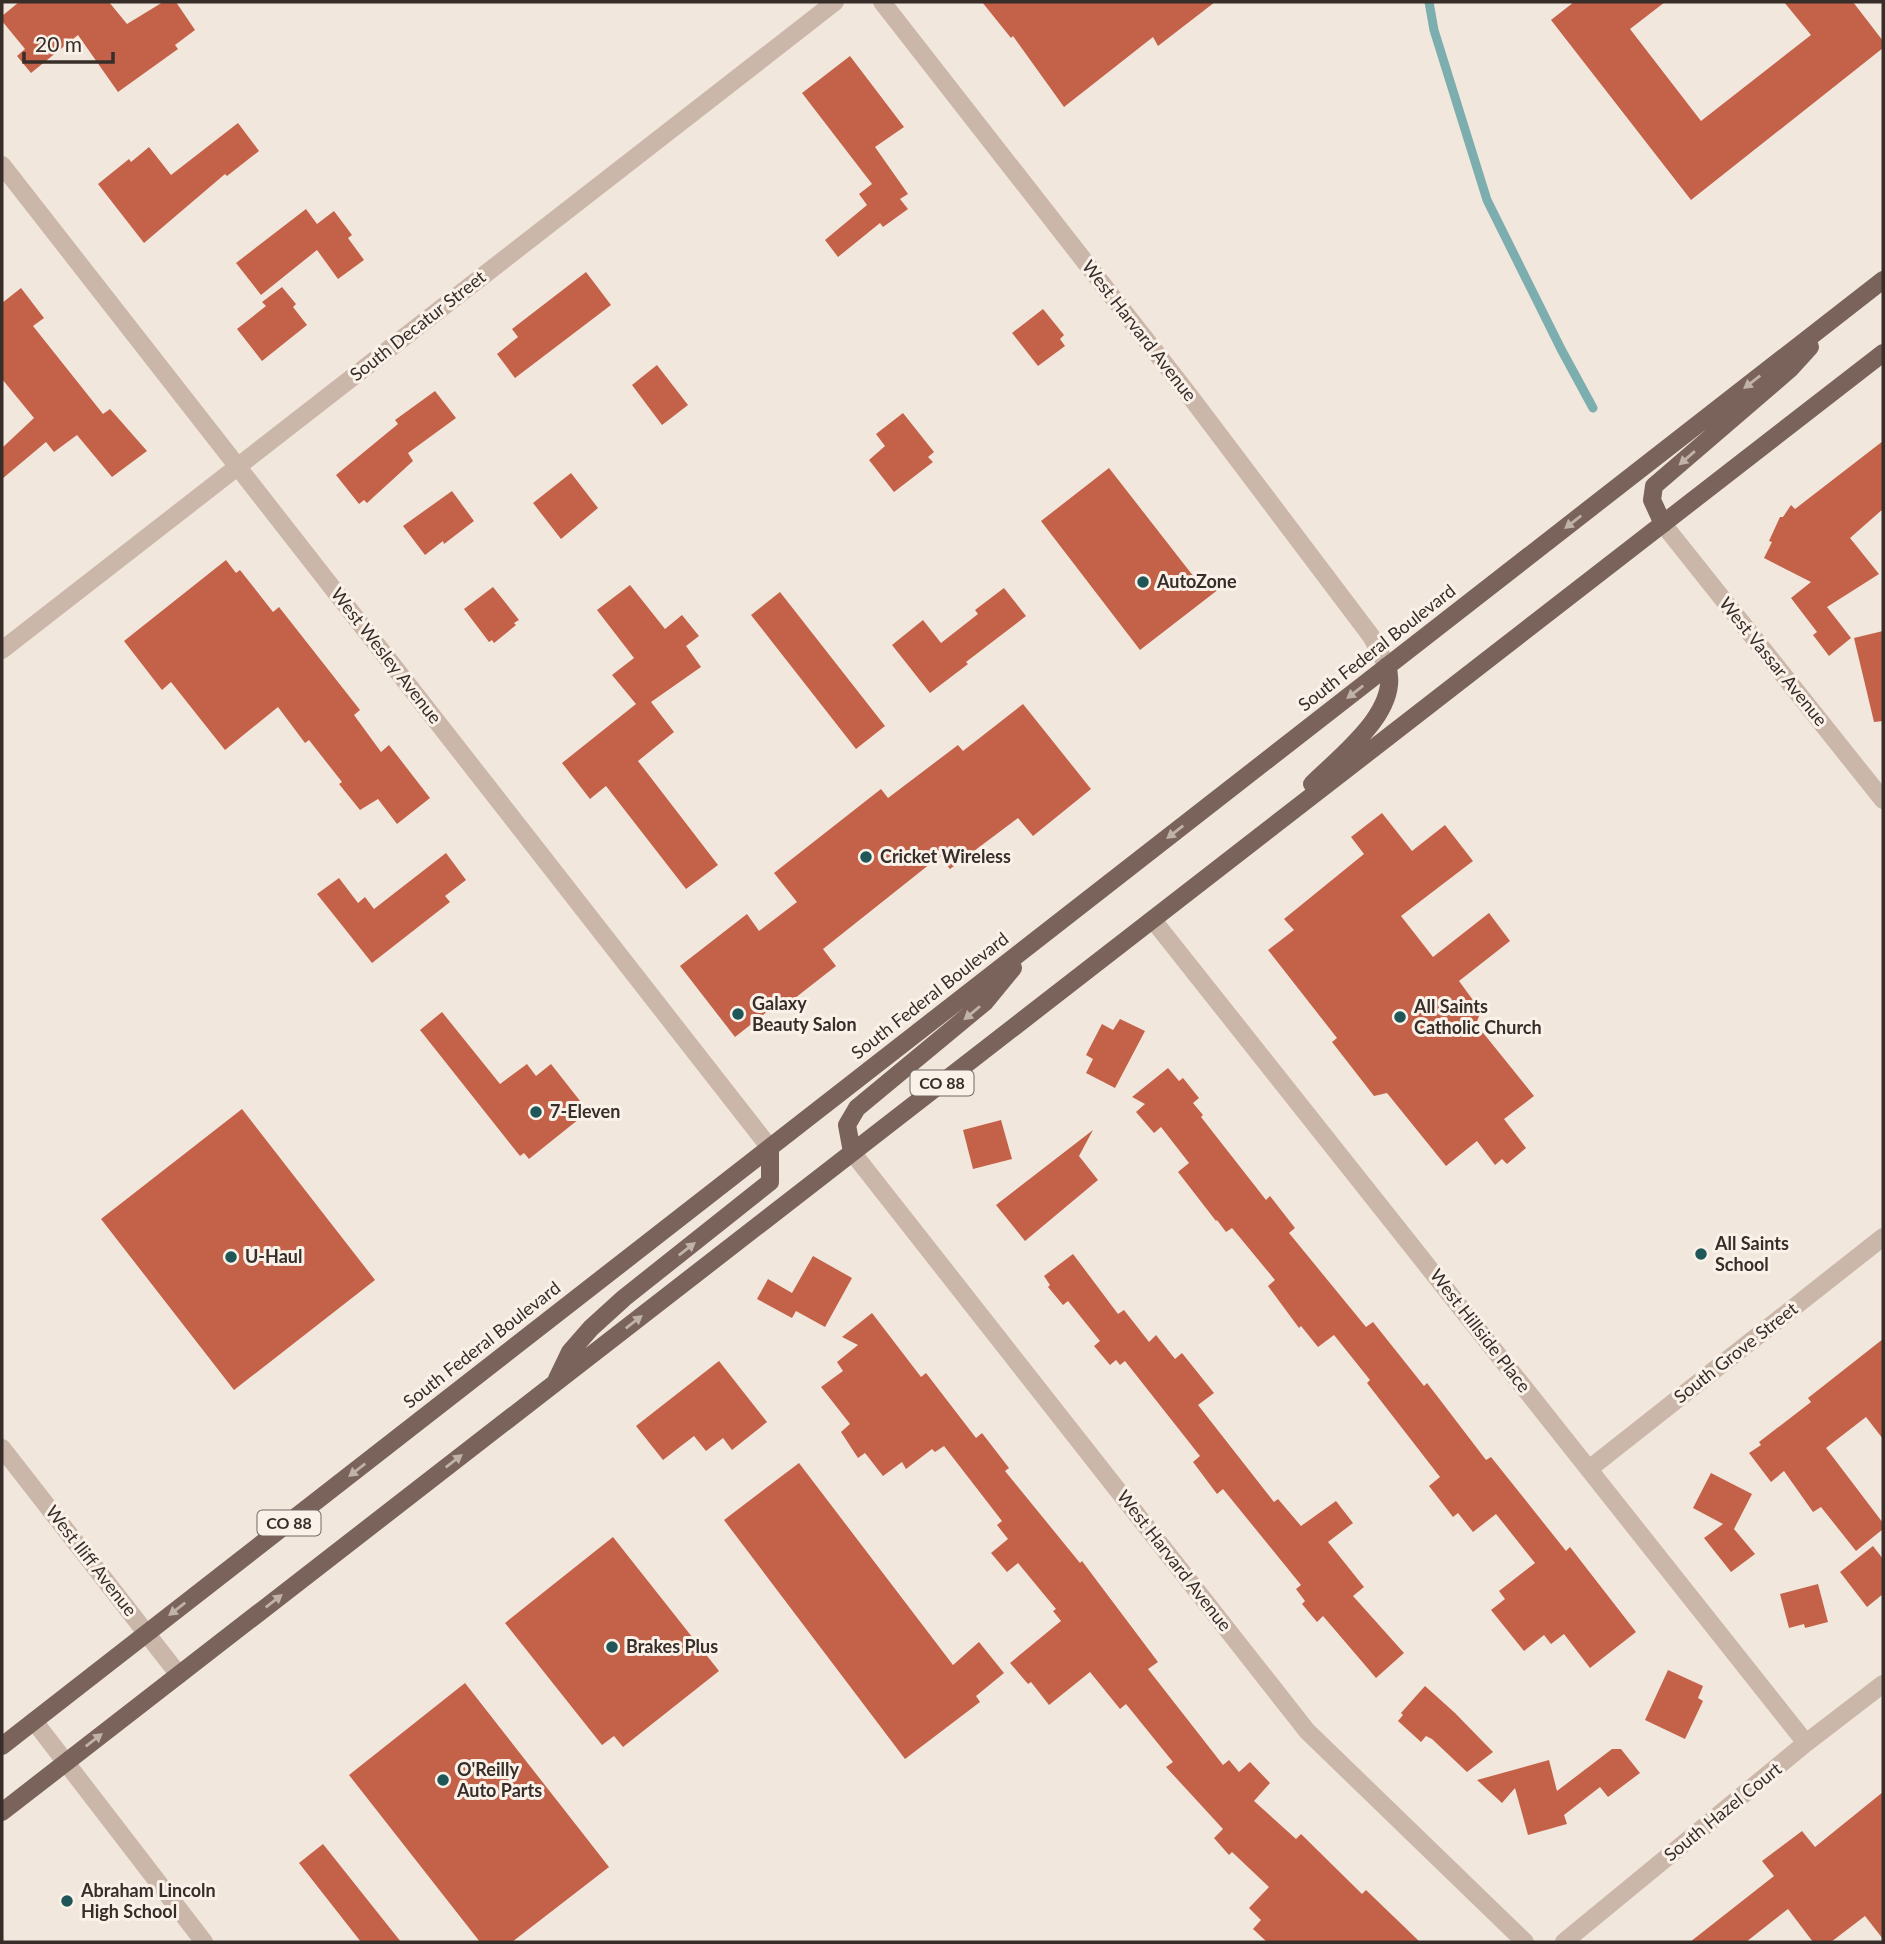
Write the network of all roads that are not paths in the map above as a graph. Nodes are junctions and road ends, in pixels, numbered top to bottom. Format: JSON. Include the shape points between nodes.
{"nodes":[{"id":1,"x":835,"y":2,"type":"edge"},
{"id":2,"x":882,"y":2,"type":"edge"},
{"id":3,"x":2,"y":165,"type":"edge"},
{"id":4,"x":1883,"y":280,"type":"edge"},
{"id":5,"x":1843,"y":311,"type":"junction"},
{"id":6,"x":1883,"y":353,"type":"edge"},
{"id":7,"x":237,"y":467,"type":"junction"},
{"id":8,"x":1663,"y":524,"type":"junction"},
{"id":9,"x":2,"y":650,"type":"edge"},
{"id":10,"x":1387,"y":666,"type":"junction"},
{"id":11,"x":1883,"y":800,"type":"edge"},
{"id":12,"x":1263,"y":834,"type":"junction"},
{"id":13,"x":1153,"y":919,"type":"junction"},
{"id":14,"x":1032,"y":943,"type":"junction"},
{"id":15,"x":770,"y":1148,"type":"junction"},
{"id":16,"x":852,"y":1152,"type":"junction"},
{"id":17,"x":1883,"y":1237,"type":"edge"},
{"id":18,"x":555,"y":1383,"type":"junction"},
{"id":19,"x":2,"y":1448,"type":"edge"},
{"id":20,"x":1589,"y":1469,"type":"junction"},
{"id":21,"x":147,"y":1633,"type":"junction"},
{"id":22,"x":179,"y":1675,"type":"junction"},
{"id":23,"x":1883,"y":1684,"type":"edge"},
{"id":24,"x":34,"y":1721,"type":"junction"},
{"id":25,"x":1807,"y":1743,"type":"junction"},
{"id":26,"x":2,"y":1746,"type":"edge"},
{"id":27,"x":66,"y":1762,"type":"junction"},
{"id":28,"x":2,"y":1812,"type":"edge"},
{"id":29,"x":204,"y":1942,"type":"edge"},
{"id":30,"x":1525,"y":1942,"type":"edge"},
{"id":31,"x":1564,"y":1942,"type":"edge"}],
"edges":[{"from":1,"to":7,"type":"street","name":"South Decatur Street"},
{"from":2,"to":10,"type":"street","name":"West Harvard Avenue","via":[[1195,402],[1371,636]]},
{"from":3,"to":7,"type":"street","name":"West Wesley Avenue"},
{"from":4,"to":5,"type":"main road","name":"South Federal Boulevard","number":"CO 88"},
{"from":5,"to":8,"type":"main road","one_way":true,"via":[[1790,369],[1654,486],[1652,500]]},
{"from":5,"to":10,"type":"main road","name":"South Federal Boulevard","number":"CO 88","one_way":true},
{"from":6,"to":8,"type":"main road","number":"CO 88"},
{"from":7,"to":9,"type":"street","name":"South Decatur Street"},
{"from":7,"to":15,"type":"street","name":"West Wesley Avenue"},
{"from":8,"to":11,"type":"street","name":"West Vassar Avenue"},
{"from":8,"to":12,"type":"main road","number":"CO 88"},
{"from":10,"to":12,"type":"main road","via":[[1386,701],[1374,722]]},
{"from":10,"to":14,"type":"main road","name":"South Federal Boulevard","number":"CO 88","one_way":true},
{"from":12,"to":13,"type":"main road","number":"CO 88"},
{"from":13,"to":16,"type":"main road","number":"CO 88"},
{"from":13,"to":20,"type":"street","name":"West Hillside Place"},
{"from":14,"to":15,"type":"main road","name":"South Federal Boulevard","number":"CO 88"},
{"from":14,"to":16,"type":"main road","one_way":true,"via":[[985,1002],[857,1108],[847,1125]]},
{"from":18,"to":15,"type":"main road","one_way":true,"via":[[570,1352],[591,1328],[770,1182]]},
{"from":15,"to":21,"type":"main road","name":"South Federal Boulevard","number":"CO 88","one_way":true},
{"from":18,"to":16,"type":"main road","number":"CO 88","one_way":true},
{"from":16,"to":30,"type":"street","name":"West Harvard Avenue","via":[[1307,1731]]},
{"from":17,"to":20,"type":"street","name":"South Grove Street"},
{"from":22,"to":18,"type":"main road","number":"CO 88","one_way":true},
{"from":19,"to":21,"type":"street","name":"West Iliff Avenue"},
{"from":20,"to":25,"type":"street","name":"West Hillside Place"},
{"from":21,"to":22,"type":"street","name":"West Iliff Avenue"},
{"from":21,"to":24,"type":"main road","name":"South Federal Boulevard","number":"CO 88"},
{"from":27,"to":22,"type":"main road","number":"CO 88","one_way":true},
{"from":23,"to":25,"type":"street","name":"South Hazel Court"},
{"from":24,"to":26,"type":"main road","name":"South Federal Boulevard","number":"CO 88"},
{"from":24,"to":27,"type":"street"},
{"from":25,"to":31,"type":"street","name":"South Hazel Court"},
{"from":27,"to":28,"type":"main road","number":"CO 88"},
{"from":27,"to":29,"type":"street"}]}
